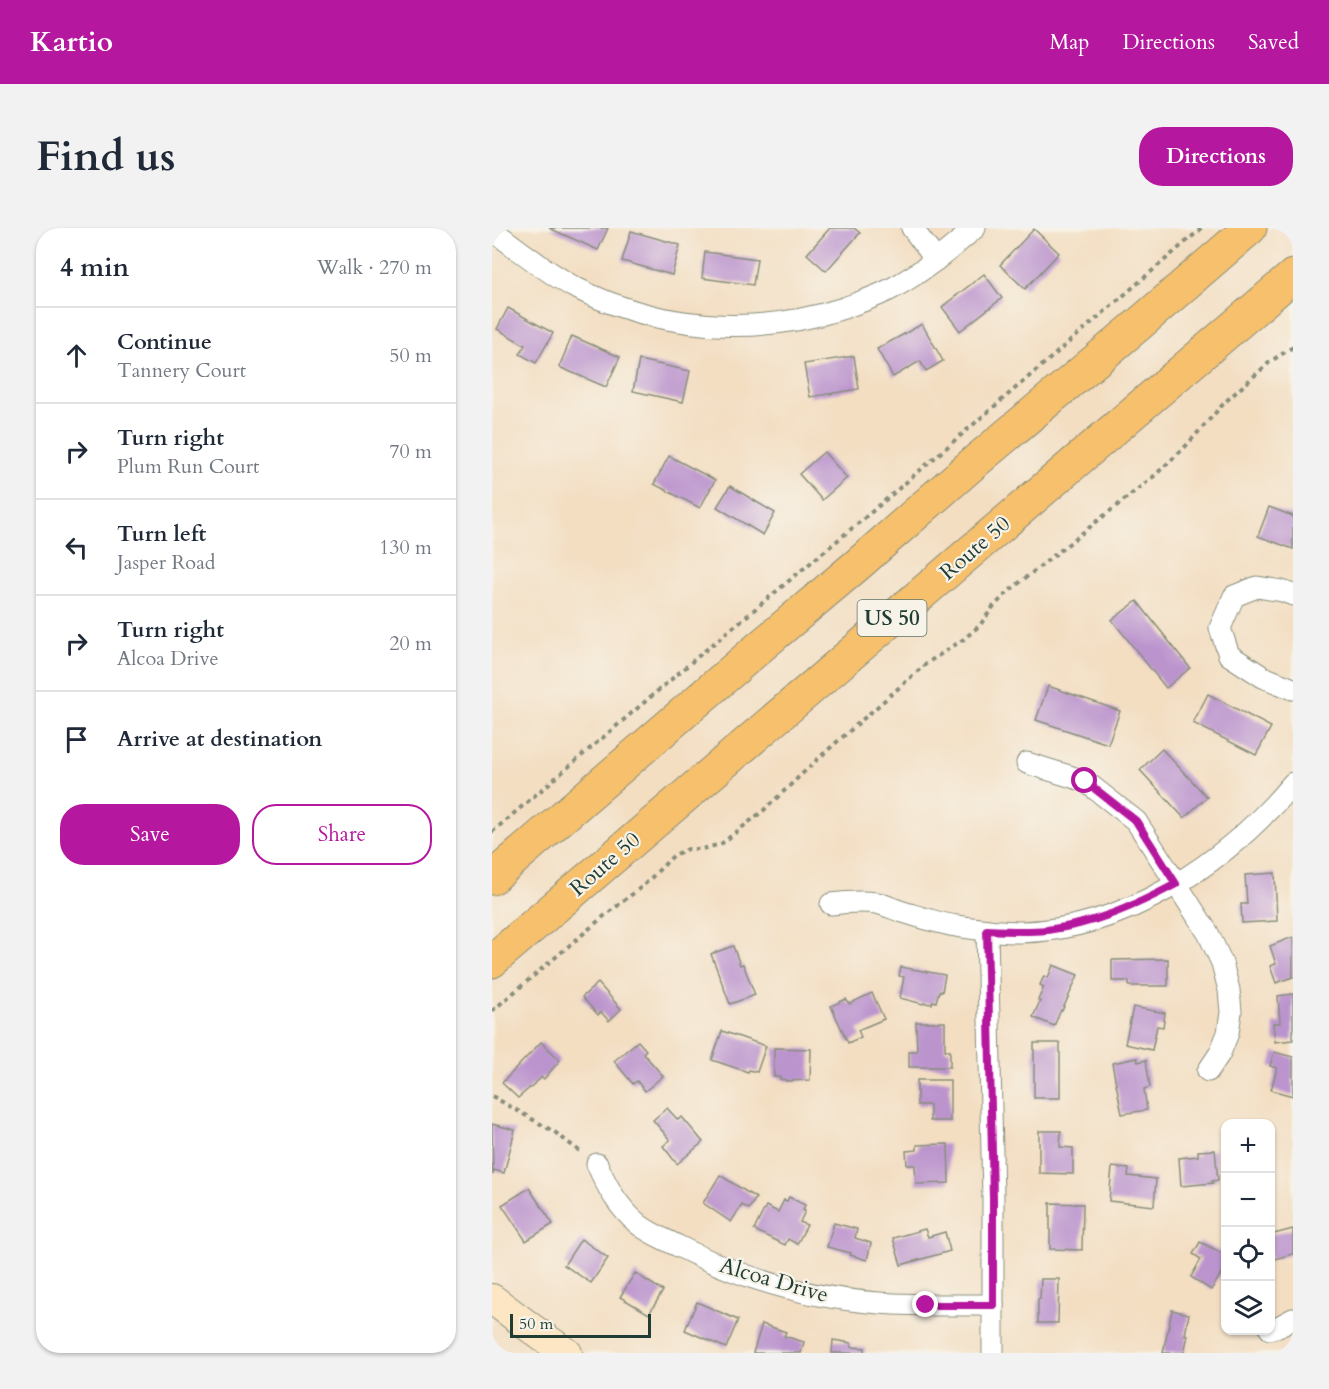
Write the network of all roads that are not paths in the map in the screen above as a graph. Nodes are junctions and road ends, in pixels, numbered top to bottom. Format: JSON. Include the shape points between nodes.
{"nodes":[{"id":1,"x":912,"y":228,"type":"edge"},
{"id":2,"x":975,"y":228,"type":"edge"},
{"id":3,"x":1250,"y":228,"type":"edge"},
{"id":4,"x":492,"y":230,"type":"edge"},
{"id":5,"x":936,"y":260,"type":"junction"},
{"id":6,"x":1293,"y":276,"type":"edge"},
{"id":7,"x":1293,"y":595,"type":"edge"},
{"id":8,"x":1293,"y":689,"type":"edge"},
{"id":9,"x":1027,"y":764,"type":"dead end"},
{"id":10,"x":1293,"y":783,"type":"edge"},
{"id":11,"x":492,"y":878,"type":"edge"},
{"id":12,"x":1176,"y":884,"type":"junction"},
{"id":13,"x":831,"y":904,"type":"dead end"},
{"id":14,"x":987,"y":930,"type":"junction"},
{"id":15,"x":492,"y":961,"type":"edge"},
{"id":16,"x":1208,"y":1071,"type":"dead end"},
{"id":17,"x":597,"y":1164,"type":"road end"},
{"id":18,"x":492,"y":1299,"type":"edge"},
{"id":19,"x":993,"y":1305,"type":"junction"},
{"id":20,"x":1293,"y":1319,"type":"edge"},
{"id":21,"x":1275,"y":1328,"type":"edge"},
{"id":22,"x":567,"y":1353,"type":"edge"},
{"id":23,"x":993,"y":1353,"type":"edge"}],
"edges":[{"from":1,"to":5,"type":"street"},
{"from":2,"to":5,"type":"street"},
{"from":3,"to":11,"type":"highway","number":"US 50"},
{"from":4,"to":5,"type":"street","via":[[544,269],[605,301],[670,320],[705,325],[766,325],[824,314],[891,289]]},
{"from":6,"to":15,"type":"highway","name":"Route 50","number":"US 50"},
{"from":7,"to":8,"type":"street","via":[[1257,587],[1234,596],[1220,628],[1229,656],[1263,677]]},
{"from":9,"to":12,"type":"street","via":[[1085,781],[1136,821]]},
{"from":10,"to":12,"type":"street","via":[[1214,860]]},
{"from":12,"to":14,"type":"street","via":[[1145,901],[1086,923],[1020,932]]},
{"from":12,"to":16,"type":"street","via":[[1208,933],[1229,990],[1228,1033]]},
{"from":13,"to":14,"type":"street","via":[[878,904],[952,925]]},
{"from":14,"to":19,"type":"street"},
{"from":17,"to":19,"type":"street","name":"Alcoa Drive","via":[[620,1207],[638,1224],[741,1274],[832,1298]]},
{"from":18,"to":22,"type":"main road"},
{"from":19,"to":23,"type":"street"},
{"from":20,"to":21,"type":"street"}]}
